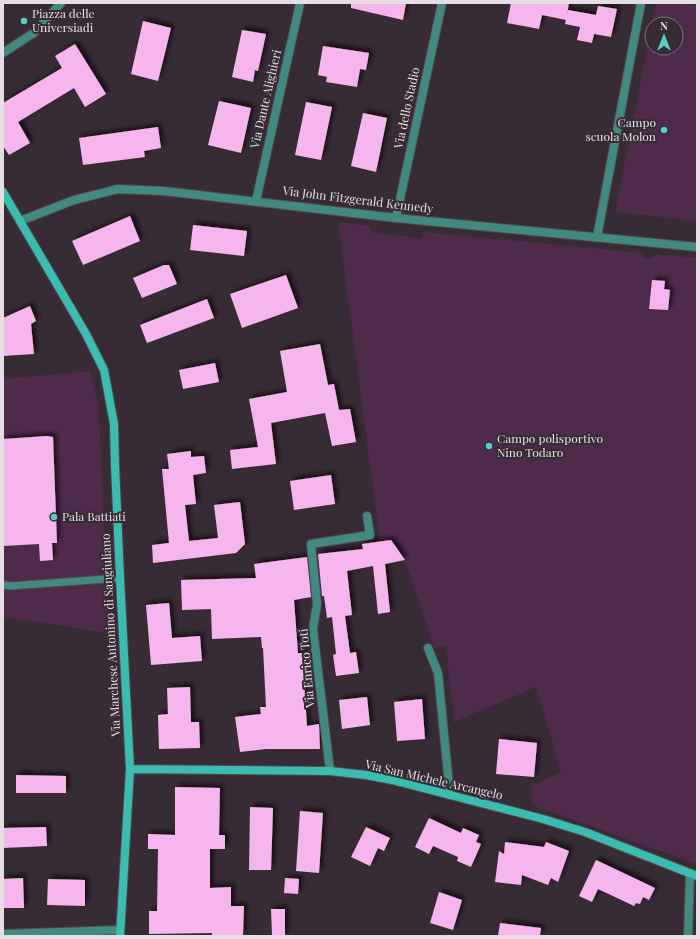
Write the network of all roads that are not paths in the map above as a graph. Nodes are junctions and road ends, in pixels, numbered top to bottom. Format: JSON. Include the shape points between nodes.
{"nodes":[{"id":1,"x":61,"y":3,"type":"edge"},
{"id":2,"x":300,"y":3,"type":"edge"},
{"id":3,"x":442,"y":3,"type":"edge"},
{"id":4,"x":641,"y":3,"type":"edge"},
{"id":5,"x":3,"y":53,"type":"edge"},
{"id":6,"x":3,"y":192,"type":"edge"},
{"id":7,"x":256,"y":201,"type":"junction"},
{"id":8,"x":396,"y":218,"type":"junction"},
{"id":9,"x":20,"y":221,"type":"junction"},
{"id":10,"x":597,"y":237,"type":"junction"},
{"id":11,"x":697,"y":247,"type":"edge"},
{"id":12,"x":367,"y":516,"type":"dead end"},
{"id":13,"x":120,"y":578,"type":"junction"},
{"id":14,"x":3,"y":585,"type":"edge"},
{"id":15,"x":428,"y":648,"type":"dead end"},
{"id":16,"x":130,"y":769,"type":"junction"},
{"id":17,"x":330,"y":771,"type":"junction"},
{"id":18,"x":450,"y":795,"type":"junction"},
{"id":19,"x":693,"y":874,"type":"edge"},
{"id":20,"x":120,"y":933,"type":"edge"},
{"id":21,"x":3,"y":934,"type":"edge"},
{"id":22,"x":688,"y":936,"type":"edge"}],
"edges":[{"from":1,"to":5,"type":"street","via":[[35,32]]},
{"from":2,"to":7,"type":"street","name":"Via Dante Alighieri"},
{"from":3,"to":8,"type":"street","name":"Via dello Stadio"},
{"from":4,"to":10,"type":"street"},
{"from":6,"to":9,"type":"main road","name":"Via Marchese Antonino di Sangiuliano"},
{"from":7,"to":8,"type":"street","name":"Via John Fitzgerald Kennedy"},
{"from":7,"to":9,"type":"street","name":"Via John Fitzgerald Kennedy","via":[[118,189],[74,200]]},
{"from":8,"to":10,"type":"street","name":"Via John Fitzgerald Kennedy"},
{"from":9,"to":13,"type":"main road","name":"Via Marchese Antonino di Sangiuliano","via":[[104,370],[114,424]]},
{"from":10,"to":11,"type":"street","name":"Via John Fitzgerald Kennedy"},
{"from":12,"to":17,"type":"street","name":"Via Enrico Toti","via":[[370,535],[311,544],[317,604],[313,629]]},
{"from":13,"to":14,"type":"lane"},
{"from":13,"to":16,"type":"main road","name":"Via Marchese Antonino di Sangiuliano"},
{"from":15,"to":18,"type":"street","via":[[438,673]]},
{"from":16,"to":17,"type":"main road","name":"Via San Michele Arcangelo"},
{"from":16,"to":20,"type":"main road","name":"Via Marchese Antonino di Sangiuliano"},
{"from":17,"to":18,"type":"main road","name":"Via San Michele Arcangelo","via":[[392,780]]},
{"from":18,"to":19,"type":"main road","name":"Via San Michele Arcangelo","via":[[585,832]]},
{"from":19,"to":22,"type":"street"},
{"from":20,"to":21,"type":"street"}]}
